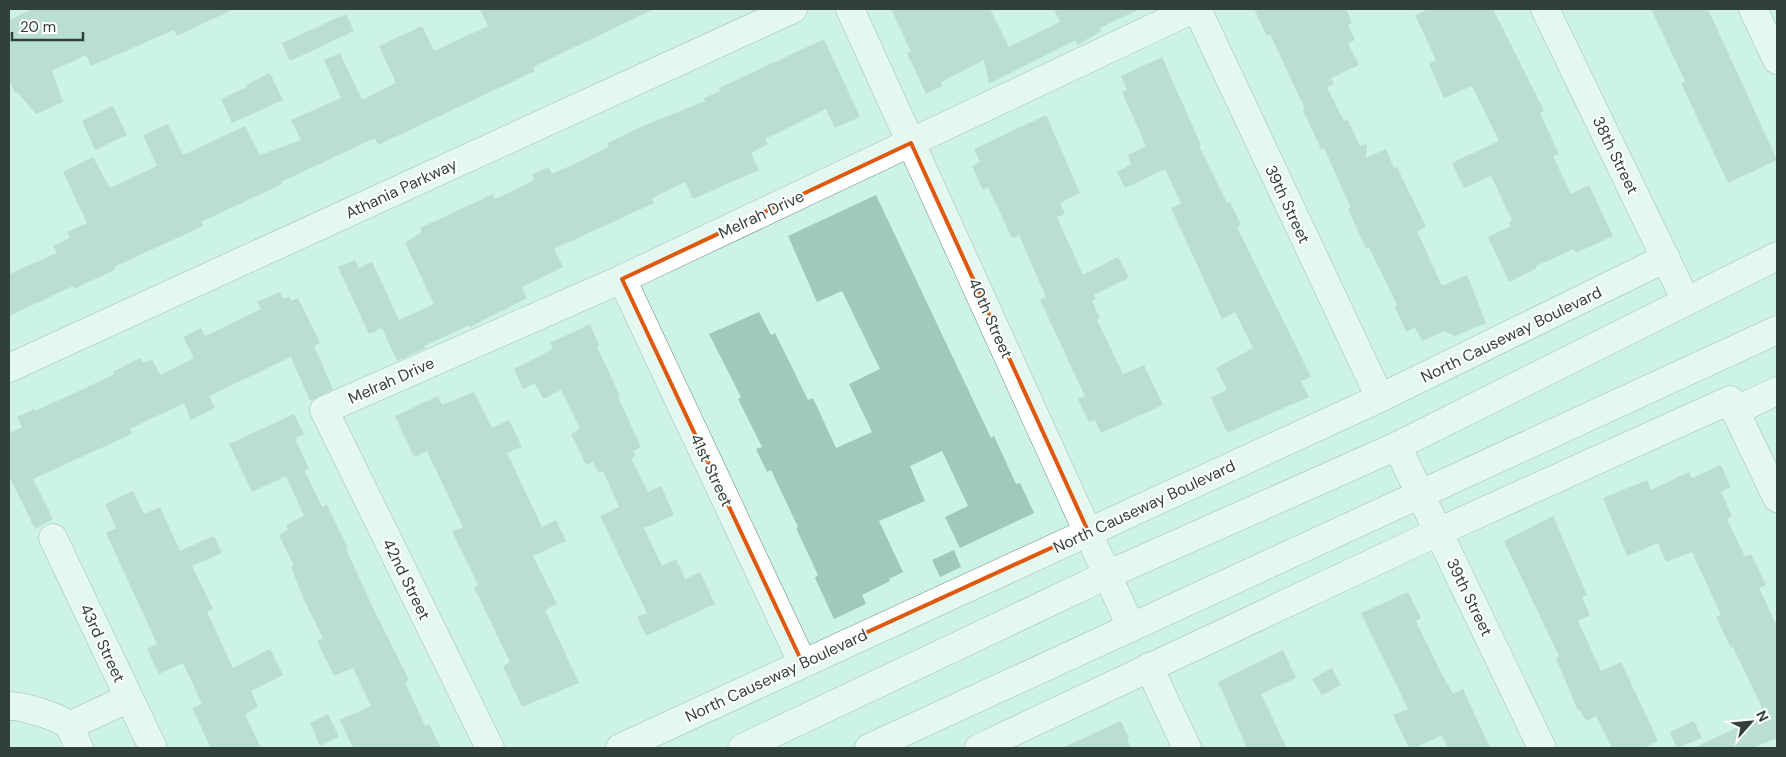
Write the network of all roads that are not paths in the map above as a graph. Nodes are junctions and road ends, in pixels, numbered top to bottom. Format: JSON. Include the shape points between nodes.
{"nodes":[{"id":1,"x":793,"y":9,"type":"edge"},
{"id":2,"x":850,"y":9,"type":"edge"},
{"id":3,"x":1193,"y":9,"type":"edge"},
{"id":4,"x":1197,"y":9,"type":"edge"},
{"id":5,"x":1545,"y":9,"type":"edge"},
{"id":6,"x":1753,"y":9,"type":"edge"},
{"id":7,"x":1777,"y":60,"type":"edge"},
{"id":8,"x":911,"y":143,"type":"junction"},
{"id":9,"x":1777,"y":256,"type":"edge"},
{"id":10,"x":1666,"y":258,"type":"junction"},
{"id":11,"x":622,"y":278,"type":"junction"},
{"id":12,"x":1686,"y":301,"type":"junction"},
{"id":13,"x":1777,"y":330,"type":"edge"},
{"id":14,"x":9,"y":368,"type":"edge"},
{"id":15,"x":1777,"y":391,"type":"edge"},
{"id":16,"x":1380,"y":398,"type":"junction"},
{"id":17,"x":1732,"y":405,"type":"junction"},
{"id":18,"x":324,"y":410,"type":"joint"},
{"id":19,"x":1397,"y":446,"type":"junction"},
{"id":20,"x":1419,"y":493,"type":"junction"},
{"id":21,"x":1777,"y":498,"type":"edge"},
{"id":22,"x":1088,"y":531,"type":"junction"},
{"id":23,"x":1438,"y":532,"type":"junction"},
{"id":24,"x":53,"y":538,"type":"dead end"},
{"id":25,"x":1107,"y":574,"type":"junction"},
{"id":26,"x":1131,"y":627,"type":"junction"},
{"id":27,"x":802,"y":662,"type":"junction"},
{"id":28,"x":1149,"y":667,"type":"junction"},
{"id":29,"x":129,"y":698,"type":"junction"},
{"id":30,"x":9,"y":706,"type":"edge"},
{"id":31,"x":74,"y":737,"type":"edge"},
{"id":32,"x":153,"y":748,"type":"edge"},
{"id":33,"x":490,"y":748,"type":"edge"},
{"id":34,"x":620,"y":748,"type":"edge"},
{"id":35,"x":742,"y":748,"type":"edge"},
{"id":36,"x":869,"y":748,"type":"edge"},
{"id":37,"x":979,"y":748,"type":"edge"},
{"id":38,"x":1187,"y":748,"type":"edge"},
{"id":39,"x":1542,"y":748,"type":"edge"}],
"edges":[{"from":1,"to":14,"type":"main road","name":"Athania Parkway"},
{"from":2,"to":8,"type":"main road","name":"40th Street"},
{"from":3,"to":8,"type":"main road","name":"Melrah Drive"},
{"from":4,"to":16,"type":"main road","name":"39th Street"},
{"from":5,"to":10,"type":"main road","name":"38th Street"},
{"from":6,"to":7,"type":"main road"},
{"from":8,"to":11,"type":"main road","name":"Melrah Drive"},
{"from":8,"to":22,"type":"main road","name":"40th Street"},
{"from":9,"to":12,"type":"main road"},
{"from":10,"to":12,"type":"main road","name":"38th Street"},
{"from":10,"to":16,"type":"main road","name":"North Causeway Boulevard"},
{"from":11,"to":18,"type":"main road","name":"Melrah Drive"},
{"from":11,"to":27,"type":"main road","name":"41st Street"},
{"from":12,"to":19,"type":"main road"},
{"from":13,"to":20,"type":"main road"},
{"from":15,"to":17,"type":"main road"},
{"from":16,"to":22,"type":"main road","name":"North Causeway Boulevard"},
{"from":17,"to":21,"type":"main road"},
{"from":17,"to":23,"type":"main road"},
{"from":18,"to":33,"type":"main road","name":"42nd Street"},
{"from":19,"to":20,"type":"main road","name":"39th Street"},
{"from":19,"to":25,"type":"main road"},
{"from":20,"to":23,"type":"main road","name":"39th Street"},
{"from":20,"to":26,"type":"main road"},
{"from":22,"to":25,"type":"main road","name":"40th Street"},
{"from":22,"to":27,"type":"main road","name":"North Causeway Boulevard"},
{"from":23,"to":28,"type":"main road"},
{"from":23,"to":39,"type":"main road","name":"39th Street"},
{"from":24,"to":29,"type":"main road","name":"43rd Street"},
{"from":25,"to":26,"type":"main road","name":"40th Street"},
{"from":25,"to":35,"type":"main road"},
{"from":26,"to":36,"type":"main road"},
{"from":27,"to":34,"type":"main road","name":"North Causeway Boulevard"},
{"from":28,"to":37,"type":"main road"},
{"from":28,"to":38,"type":"main road"},
{"from":29,"to":31,"type":"main road"},
{"from":29,"to":32,"type":"main road","name":"43rd Street"},
{"from":30,"to":31,"type":"main road","via":[[34,710]]}]}
